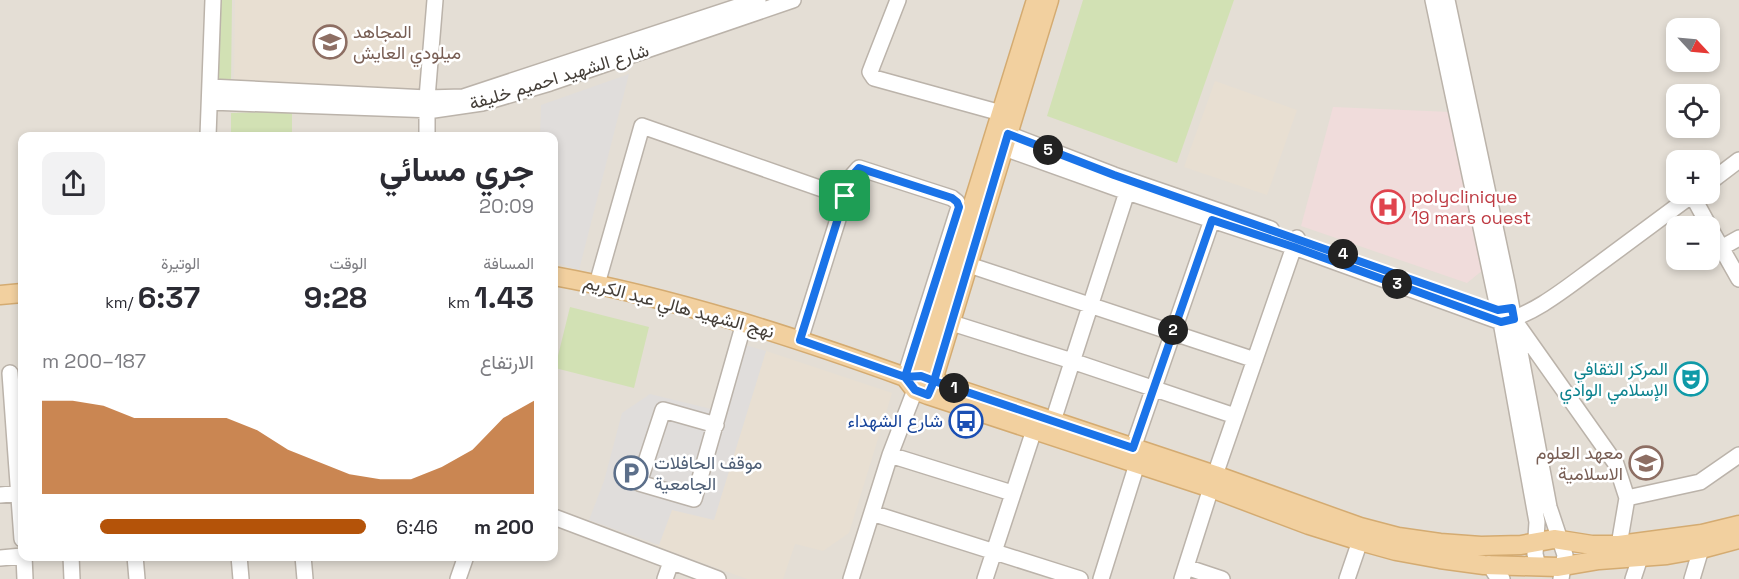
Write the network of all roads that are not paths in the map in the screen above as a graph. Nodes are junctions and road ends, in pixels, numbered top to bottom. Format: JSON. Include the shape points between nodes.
{"nodes":[{"id":1,"x":213,"y":0,"type":"edge"},
{"id":2,"x":435,"y":0,"type":"edge"},
{"id":3,"x":758,"y":0,"type":"edge"},
{"id":4,"x":793,"y":0,"type":"edge"},
{"id":5,"x":898,"y":0,"type":"edge"},
{"id":6,"x":1036,"y":0,"type":"edge"},
{"id":7,"x":1049,"y":0,"type":"edge"},
{"id":8,"x":1433,"y":0,"type":"edge"},
{"id":9,"x":1447,"y":0,"type":"edge"},
{"id":10,"x":210,"y":95,"type":"junction"},
{"id":11,"x":428,"y":104,"type":"junction"},
{"id":12,"x":1001,"y":113,"type":"junction"},
{"id":13,"x":208,"y":132,"type":"edge"},
{"id":14,"x":427,"y":132,"type":"edge"},
{"id":15,"x":1006,"y":141,"type":"junction"},
{"id":16,"x":1739,"y":160,"type":"edge"},
{"id":17,"x":1720,"y":174,"type":"edge"},
{"id":18,"x":1127,"y":192,"type":"junction"},
{"id":19,"x":845,"y":196,"type":"junction"},
{"id":20,"x":1679,"y":204,"type":"edge"},
{"id":21,"x":1212,"y":220,"type":"junction"},
{"id":22,"x":1739,"y":238,"type":"edge"},
{"id":23,"x":1295,"y":242,"type":"junction"},
{"id":24,"x":1721,"y":248,"type":"joint"},
{"id":25,"x":969,"y":265,"type":"junction"},
{"id":26,"x":558,"y":277,"type":"edge"},
{"id":27,"x":1739,"y":279,"type":"edge"},
{"id":28,"x":597,"y":284,"type":"junction"},
{"id":29,"x":18,"y":293,"type":"edge"},
{"id":30,"x":0,"y":295,"type":"edge"},
{"id":31,"x":1090,"y":306,"type":"junction"},
{"id":32,"x":1506,"y":315,"type":"junction"},
{"id":33,"x":952,"y":323,"type":"junction"},
{"id":34,"x":744,"y":324,"type":"junction"},
{"id":35,"x":1172,"y":333,"type":"junction"},
{"id":36,"x":800,"y":340,"type":"junction"},
{"id":37,"x":1255,"y":360,"type":"junction"},
{"id":38,"x":1072,"y":361,"type":"junction"},
{"id":39,"x":11,"y":373,"type":"edge"},
{"id":40,"x":919,"y":388,"type":"junction"},
{"id":41,"x":1153,"y":388,"type":"junction"},
{"id":42,"x":1235,"y":416,"type":"junction"},
{"id":43,"x":1053,"y":421,"type":"junction"},
{"id":44,"x":716,"y":425,"type":"junction"},
{"id":45,"x":1034,"y":430,"type":"junction"},
{"id":46,"x":12,"y":434,"type":"edge"},
{"id":47,"x":890,"y":455,"type":"junction"},
{"id":48,"x":1739,"y":455,"type":"edge"},
{"id":49,"x":1135,"y":456,"type":"junction"},
{"id":50,"x":18,"y":473,"type":"edge"},
{"id":51,"x":1213,"y":482,"type":"junction"},
{"id":52,"x":18,"y":493,"type":"edge"},
{"id":53,"x":1012,"y":493,"type":"junction"},
{"id":54,"x":0,"y":495,"type":"edge"},
{"id":55,"x":1627,"y":498,"type":"junction"},
{"id":56,"x":873,"y":513,"type":"junction"},
{"id":57,"x":558,"y":519,"type":"edge"},
{"id":58,"x":1739,"y":525,"type":"edge"},
{"id":59,"x":1739,"y":539,"type":"edge"},
{"id":60,"x":1560,"y":540,"type":"junction"},
{"id":61,"x":1360,"y":541,"type":"junction"},
{"id":62,"x":1536,"y":542,"type":"junction"},
{"id":63,"x":1619,"y":545,"type":"junction"},
{"id":64,"x":1701,"y":549,"type":"junction"},
{"id":65,"x":994,"y":552,"type":"junction"},
{"id":66,"x":18,"y":556,"type":"edge"},
{"id":67,"x":0,"y":558,"type":"edge"},
{"id":68,"x":1640,"y":558,"type":"junction"},
{"id":69,"x":24,"y":561,"type":"edge"},
{"id":70,"x":71,"y":561,"type":"edge"},
{"id":71,"x":135,"y":561,"type":"edge"},
{"id":72,"x":239,"y":561,"type":"edge"},
{"id":73,"x":303,"y":561,"type":"edge"},
{"id":74,"x":464,"y":561,"type":"edge"},
{"id":75,"x":671,"y":562,"type":"junction"},
{"id":76,"x":1538,"y":566,"type":"junction"},
{"id":77,"x":1484,"y":569,"type":"edge"},
{"id":78,"x":1184,"y":573,"type":"edge"},
{"id":79,"x":1562,"y":573,"type":"edge"},
{"id":80,"x":1047,"y":574,"type":"edge"},
{"id":81,"x":26,"y":579,"type":"edge"},
{"id":82,"x":72,"y":579,"type":"edge"},
{"id":83,"x":137,"y":579,"type":"edge"},
{"id":84,"x":241,"y":579,"type":"edge"},
{"id":85,"x":305,"y":579,"type":"edge"},
{"id":86,"x":458,"y":579,"type":"edge"},
{"id":87,"x":665,"y":579,"type":"edge"},
{"id":88,"x":718,"y":579,"type":"edge"},
{"id":89,"x":852,"y":579,"type":"edge"},
{"id":90,"x":985,"y":579,"type":"edge"},
{"id":91,"x":1080,"y":579,"type":"edge"},
{"id":92,"x":1101,"y":579,"type":"edge"},
{"id":93,"x":1222,"y":579,"type":"edge"},
{"id":94,"x":1347,"y":579,"type":"edge"},
{"id":95,"x":1502,"y":579,"type":"edge"},
{"id":96,"x":1633,"y":579,"type":"edge"},
{"id":97,"x":1692,"y":579,"type":"edge"}],
"edges":[{"from":1,"to":10,"type":"street"},
{"from":2,"to":11,"type":"street"},
{"from":3,"to":11,"type":"street","name":"شارع الشهيد احميم خليفة","via":[[462,97]]},
{"from":4,"to":11,"type":"street","name":"شارع الشهيد احميم خليفة","via":[[482,103]]},
{"from":5,"to":12,"type":"street","via":[[870,72],[874,78]]},
{"from":6,"to":12,"type":"main road"},
{"from":7,"to":15,"type":"main road"},
{"from":8,"to":32,"type":"street"},
{"from":9,"to":32,"type":"street"},
{"from":10,"to":11,"type":"street","name":"شارع الشهيد احميم خليفة"},
{"from":10,"to":13,"type":"street"},
{"from":11,"to":14,"type":"street"},
{"from":12,"to":40,"type":"main road"},
{"from":15,"to":18,"type":"street"},
{"from":15,"to":23,"type":"street","via":[[1114,175]]},
{"from":15,"to":25,"type":"main road"},
{"from":16,"to":17,"type":"street"},
{"from":18,"to":21,"type":"street"},
{"from":18,"to":31,"type":"street"},
{"from":19,"to":28,"type":"street","via":[[642,126]]},
{"from":19,"to":36,"type":"street"},
{"from":19,"to":40,"type":"street","via":[[851,177],[859,168],[952,198],[959,207]]},
{"from":20,"to":32,"type":"street","via":[[1535,308]]},
{"from":21,"to":23,"type":"street"},
{"from":21,"to":35,"type":"street"},
{"from":22,"to":24,"type":"street"},
{"from":23,"to":32,"type":"street"},
{"from":23,"to":37,"type":"street"},
{"from":24,"to":27,"type":"street"},
{"from":25,"to":31,"type":"street"},
{"from":25,"to":33,"type":"main road"},
{"from":26,"to":28,"type":"main road","name":"نهج الشهيد هالي عبد الكريم"},
{"from":28,"to":34,"type":"main road","name":"نهج الشهيد هالي عبد الكريم"},
{"from":29,"to":30,"type":"main road"},
{"from":31,"to":35,"type":"street"},
{"from":31,"to":38,"type":"street"},
{"from":32,"to":55,"type":"street","via":[[1616,464]]},
{"from":32,"to":60,"type":"street"},
{"from":32,"to":62,"type":"street","via":[[1537,522]]},
{"from":33,"to":38,"type":"street"},
{"from":33,"to":40,"type":"main road"},
{"from":34,"to":36,"type":"main road","name":"نهج الشهيد هالي عبد الكريم"},
{"from":34,"to":44,"type":"street"},
{"from":35,"to":37,"type":"street"},
{"from":35,"to":41,"type":"street"},
{"from":36,"to":40,"type":"main road","name":"نهج الشهيد هالي عبد الكريم"},
{"from":37,"to":42,"type":"street"},
{"from":38,"to":41,"type":"street"},
{"from":38,"to":43,"type":"street"},
{"from":39,"to":46,"type":"street"},
{"from":40,"to":43,"type":"main road"},
{"from":40,"to":45,"type":"main road"},
{"from":40,"to":47,"type":"street"},
{"from":41,"to":42,"type":"street"},
{"from":41,"to":49,"type":"street"},
{"from":42,"to":51,"type":"street"},
{"from":43,"to":49,"type":"main road"},
{"from":44,"to":44,"type":"street","via":[[694,499],[639,483],[663,410]]},
{"from":45,"to":49,"type":"main road"},
{"from":45,"to":53,"type":"street"},
{"from":46,"to":50,"type":"street"},
{"from":47,"to":53,"type":"street"},
{"from":47,"to":56,"type":"street"},
{"from":48,"to":55,"type":"street","via":[[1700,482]]},
{"from":49,"to":51,"type":"main road"},
{"from":49,"to":92,"type":"street"},
{"from":51,"to":61,"type":"main road","via":[[1309,525]]},
{"from":51,"to":62,"type":"main road","via":[[1398,537],[1481,546]]},
{"from":51,"to":78,"type":"street"},
{"from":52,"to":54,"type":"street"},
{"from":53,"to":65,"type":"street"},
{"from":55,"to":63,"type":"street"},
{"from":56,"to":65,"type":"street"},
{"from":56,"to":89,"type":"street"},
{"from":57,"to":75,"type":"street"},
{"from":58,"to":63,"type":"main road"},
{"from":59,"to":64,"type":"main road"},
{"from":60,"to":62,"type":"main road"},
{"from":60,"to":63,"type":"main road"},
{"from":60,"to":79,"type":"street","via":[[1565,555]]},
{"from":61,"to":77,"type":"main road"},
{"from":61,"to":94,"type":"street"},
{"from":62,"to":76,"type":"street"},
{"from":64,"to":68,"type":"main road"},
{"from":64,"to":97,"type":"street"},
{"from":65,"to":80,"type":"street"},
{"from":65,"to":90,"type":"street"},
{"from":66,"to":67,"type":"street"},
{"from":68,"to":79,"type":"main road","via":[[1599,560]]},
{"from":68,"to":96,"type":"street"},
{"from":69,"to":81,"type":"street"},
{"from":70,"to":82,"type":"street"},
{"from":71,"to":83,"type":"street"},
{"from":72,"to":84,"type":"street"},
{"from":73,"to":85,"type":"street"},
{"from":74,"to":86,"type":"street"},
{"from":75,"to":87,"type":"street"},
{"from":75,"to":88,"type":"street"},
{"from":76,"to":77,"type":"main road"},
{"from":76,"to":79,"type":"main road"},
{"from":77,"to":95,"type":"street"},
{"from":78,"to":93,"type":"street"},
{"from":80,"to":91,"type":"street"}]}
